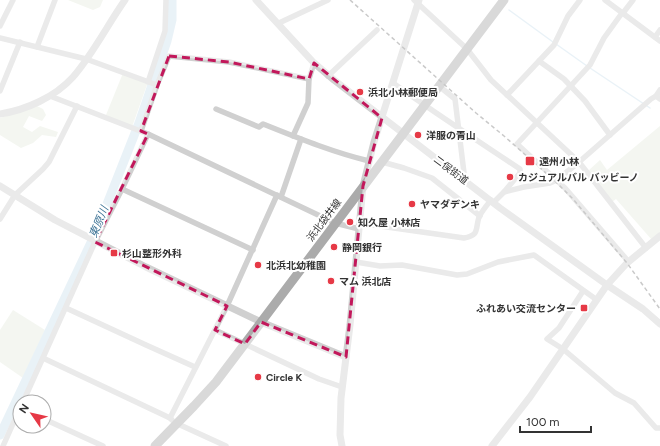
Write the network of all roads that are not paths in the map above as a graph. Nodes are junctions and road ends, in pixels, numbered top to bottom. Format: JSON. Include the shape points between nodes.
{"nodes":[{"id":1,"x":13,"y":0,"type":"edge"},
{"id":2,"x":55,"y":0,"type":"edge"},
{"id":3,"x":125,"y":0,"type":"edge"},
{"id":4,"x":166,"y":0,"type":"edge"},
{"id":5,"x":257,"y":0,"type":"edge"},
{"id":6,"x":328,"y":0,"type":"edge"},
{"id":7,"x":504,"y":0,"type":"edge"},
{"id":8,"x":580,"y":0,"type":"edge"},
{"id":9,"x":605,"y":0,"type":"edge"},
{"id":10,"x":633,"y":0,"type":"edge"},
{"id":11,"x":417,"y":1,"type":"edge"},
{"id":12,"x":622,"y":13,"type":"junction"},
{"id":13,"x":279,"y":23,"type":"junction"},
{"id":14,"x":0,"y":26,"type":"edge"},
{"id":15,"x":377,"y":30,"type":"dead end"},
{"id":16,"x":660,"y":30,"type":"edge"},
{"id":17,"x":655,"y":37,"type":"junction"},
{"id":18,"x":0,"y":38,"type":"edge"},
{"id":19,"x":660,"y":41,"type":"edge"},
{"id":20,"x":20,"y":42,"type":"junction"},
{"id":21,"x":37,"y":47,"type":"junction"},
{"id":22,"x":467,"y":49,"type":"junction"},
{"id":23,"x":86,"y":59,"type":"junction"},
{"id":24,"x":539,"y":61,"type":"junction"},
{"id":25,"x":314,"y":63,"type":"junction"},
{"id":26,"x":328,"y":76,"type":"junction"},
{"id":27,"x":309,"y":78,"type":"junction"},
{"id":28,"x":148,"y":82,"type":"junction"},
{"id":29,"x":393,"y":83,"type":"junction"},
{"id":30,"x":157,"y":85,"type":"junction"},
{"id":31,"x":439,"y":86,"type":"junction"},
{"id":32,"x":570,"y":87,"type":"junction"},
{"id":33,"x":660,"y":90,"type":"edge"},
{"id":34,"x":0,"y":91,"type":"edge"},
{"id":35,"x":507,"y":95,"type":"junction"},
{"id":36,"x":50,"y":96,"type":"junction"},
{"id":37,"x":658,"y":97,"type":"edge"},
{"id":38,"x":424,"y":105,"type":"junction"},
{"id":39,"x":77,"y":106,"type":"junction"},
{"id":40,"x":216,"y":109,"type":"dead end"},
{"id":41,"x":0,"y":114,"type":"edge"},
{"id":42,"x":382,"y":118,"type":"junction"},
{"id":43,"x":537,"y":122,"type":"junction"},
{"id":44,"x":460,"y":128,"type":"junction"},
{"id":45,"x":141,"y":131,"type":"junction"},
{"id":46,"x":148,"y":134,"type":"junction"},
{"id":47,"x":403,"y":134,"type":"junction"},
{"id":48,"x":610,"y":135,"type":"junction"},
{"id":49,"x":293,"y":136,"type":"junction"},
{"id":50,"x":301,"y":139,"type":"junction"},
{"id":51,"x":369,"y":161,"type":"junction"},
{"id":52,"x":382,"y":162,"type":"junction"},
{"id":53,"x":579,"y":162,"type":"junction"},
{"id":54,"x":557,"y":180,"type":"junction"},
{"id":55,"x":465,"y":181,"type":"junction"},
{"id":56,"x":0,"y":186,"type":"edge"},
{"id":57,"x":363,"y":186,"type":"junction"},
{"id":58,"x":122,"y":188,"type":"junction"},
{"id":59,"x":504,"y":192,"type":"junction"},
{"id":60,"x":15,"y":195,"type":"junction"},
{"id":61,"x":279,"y":196,"type":"junction"},
{"id":62,"x":492,"y":201,"type":"junction"},
{"id":63,"x":480,"y":216,"type":"junction"},
{"id":64,"x":0,"y":219,"type":"edge"},
{"id":65,"x":335,"y":223,"type":"junction"},
{"id":66,"x":359,"y":226,"type":"junction"},
{"id":67,"x":660,"y":236,"type":"edge"},
{"id":68,"x":95,"y":242,"type":"junction"},
{"id":69,"x":646,"y":248,"type":"junction"},
{"id":70,"x":253,"y":250,"type":"junction"},
{"id":71,"x":628,"y":261,"type":"junction"},
{"id":72,"x":356,"y":262,"type":"junction"},
{"id":73,"x":607,"y":285,"type":"junction"},
{"id":74,"x":583,"y":291,"type":"junction"},
{"id":75,"x":597,"y":300,"type":"junction"},
{"id":76,"x":227,"y":306,"type":"junction"},
{"id":77,"x":66,"y":308,"type":"junction"},
{"id":78,"x":262,"y":322,"type":"junction"},
{"id":79,"x":660,"y":324,"type":"edge"},
{"id":80,"x":215,"y":330,"type":"junction"},
{"id":81,"x":245,"y":344,"type":"junction"},
{"id":82,"x":563,"y":349,"type":"junction"},
{"id":83,"x":346,"y":357,"type":"junction"},
{"id":84,"x":43,"y":358,"type":"junction"},
{"id":85,"x":195,"y":367,"type":"junction"},
{"id":86,"x":342,"y":388,"type":"junction"},
{"id":87,"x":27,"y":394,"type":"edge"},
{"id":88,"x":175,"y":422,"type":"junction"},
{"id":89,"x":52,"y":423,"type":"edge"},
{"id":90,"x":12,"y":426,"type":"edge"},
{"id":91,"x":660,"y":428,"type":"edge"},
{"id":92,"x":3,"y":446,"type":"edge"},
{"id":93,"x":104,"y":446,"type":"edge"},
{"id":94,"x":155,"y":446,"type":"edge"},
{"id":95,"x":226,"y":446,"type":"edge"},
{"id":96,"x":342,"y":446,"type":"edge"},
{"id":97,"x":492,"y":446,"type":"edge"}],
"edges":[{"from":1,"to":14,"type":"street"},
{"from":2,"to":21,"type":"street"},
{"from":3,"to":23,"type":"street"},
{"from":4,"to":28,"type":"street","via":[[166,31]]},
{"from":5,"to":13,"type":"street","name":"二俣街道"},
{"from":6,"to":13,"type":"street"},
{"from":7,"to":22,"type":"main road","name":"浜北袋井線"},
{"from":8,"to":24,"type":"street","via":[[554,43]]},
{"from":9,"to":12,"type":"street"},
{"from":10,"to":12,"type":"street"},
{"from":11,"to":22,"type":"street"},
{"from":11,"to":29,"type":"street"},
{"from":12,"to":17,"type":"street"},
{"from":12,"to":32,"type":"street","via":[[604,38],[589,67]]},
{"from":13,"to":25,"type":"street","name":"二俣街道"},
{"from":15,"to":26,"type":"street"},
{"from":16,"to":17,"type":"street"},
{"from":17,"to":19,"type":"street"},
{"from":18,"to":20,"type":"street"},
{"from":20,"to":21,"type":"street"},
{"from":20,"to":34,"type":"street"},
{"from":21,"to":23,"type":"street"},
{"from":22,"to":31,"type":"main road","name":"浜北袋井線"},
{"from":22,"to":35,"type":"street","via":[[491,80]]},
{"from":23,"to":28,"type":"street"},
{"from":23,"to":36,"type":"street","via":[[72,78]]},
{"from":24,"to":32,"type":"street","via":[[564,79]]},
{"from":24,"to":35,"type":"street"},
{"from":25,"to":26,"type":"street","name":"二俣街道"},
{"from":25,"to":27,"type":"street"},
{"from":26,"to":42,"type":"street","name":"二俣街道"},
{"from":27,"to":30,"type":"street","via":[[229,62],[169,56]]},
{"from":27,"to":49,"type":"street","via":[[308,103]]},
{"from":28,"to":30,"type":"street"},
{"from":29,"to":38,"type":"street"},
{"from":29,"to":42,"type":"street"},
{"from":30,"to":45,"type":"street"},
{"from":31,"to":38,"type":"main road","name":"浜北袋井線"},
{"from":31,"to":44,"type":"street","via":[[455,99]]},
{"from":32,"to":43,"type":"street"},
{"from":32,"to":48,"type":"street","via":[[585,101]]},
{"from":33,"to":37,"type":"street"},
{"from":35,"to":43,"type":"street"},
{"from":36,"to":39,"type":"street"},
{"from":36,"to":41,"type":"street","via":[[15,112]]},
{"from":37,"to":48,"type":"street","via":[[645,104]]},
{"from":38,"to":44,"type":"street"},
{"from":38,"to":47,"type":"main road","name":"浜北袋井線"},
{"from":39,"to":45,"type":"street"},
{"from":39,"to":60,"type":"street","via":[[49,162]]},
{"from":40,"to":49,"type":"street","via":[[259,127],[263,124]]},
{"from":42,"to":47,"type":"street","name":"二俣街道"},
{"from":42,"to":51,"type":"street"},
{"from":43,"to":53,"type":"street"},
{"from":43,"to":54,"type":"street","via":[[517,144]]},
{"from":44,"to":55,"type":"street"},
{"from":44,"to":59,"type":"street","via":[[520,169],[520,173]]},
{"from":45,"to":46,"type":"street"},
{"from":46,"to":58,"type":"street"},
{"from":46,"to":61,"type":"street"},
{"from":47,"to":52,"type":"main road","name":"浜北袋井線"},
{"from":47,"to":55,"type":"street","name":"二俣街道"},
{"from":48,"to":53,"type":"street"},
{"from":49,"to":50,"type":"street"},
{"from":50,"to":51,"type":"street","via":[[343,155]]},
{"from":50,"to":61,"type":"street"},
{"from":51,"to":57,"type":"street"},
{"from":52,"to":57,"type":"main road","name":"浜北袋井線"},
{"from":52,"to":63,"type":"street","via":[[432,178]]},
{"from":53,"to":54,"type":"street"},
{"from":53,"to":69,"type":"street"},
{"from":54,"to":59,"type":"street"},
{"from":54,"to":71,"type":"street"},
{"from":55,"to":62,"type":"street","name":"二俣街道"},
{"from":56,"to":60,"type":"street"},
{"from":57,"to":65,"type":"main road","name":"浜北袋井線"},
{"from":57,"to":66,"type":"street"},
{"from":58,"to":68,"type":"street"},
{"from":58,"to":70,"type":"street"},
{"from":59,"to":62,"type":"street"},
{"from":60,"to":64,"type":"street"},
{"from":60,"to":68,"type":"street"},
{"from":61,"to":65,"type":"street"},
{"from":61,"to":70,"type":"street"},
{"from":62,"to":63,"type":"street"},
{"from":62,"to":73,"type":"street","name":"二俣街道"},
{"from":63,"to":66,"type":"street","via":[[474,235],[464,238]]},
{"from":65,"to":66,"type":"street"},
{"from":65,"to":78,"type":"main road","name":"浜北袋井線"},
{"from":66,"to":72,"type":"street"},
{"from":67,"to":69,"type":"street"},
{"from":68,"to":76,"type":"street"},
{"from":68,"to":77,"type":"street"},
{"from":69,"to":71,"type":"street"},
{"from":70,"to":76,"type":"street"},
{"from":71,"to":73,"type":"street"},
{"from":72,"to":74,"type":"street","via":[[380,266],[402,265],[457,275],[534,254]]},
{"from":72,"to":83,"type":"street"},
{"from":73,"to":75,"type":"street"},
{"from":73,"to":79,"type":"street","name":"二俣街道","via":[[643,309]]},
{"from":74,"to":75,"type":"street"},
{"from":74,"to":82,"type":"street","via":[[559,328],[547,339]]},
{"from":75,"to":82,"type":"street"},
{"from":76,"to":78,"type":"street"},
{"from":76,"to":80,"type":"street"},
{"from":77,"to":84,"type":"street"},
{"from":77,"to":85,"type":"street"},
{"from":78,"to":81,"type":"main road","name":"浜北袋井線"},
{"from":78,"to":83,"type":"street"},
{"from":80,"to":81,"type":"street"},
{"from":80,"to":85,"type":"street"},
{"from":81,"to":86,"type":"street"},
{"from":81,"to":88,"type":"main road","name":"浜北袋井線","via":[[216,382]]},
{"from":82,"to":91,"type":"street","via":[[616,393],[634,403],[656,428]]},
{"from":82,"to":97,"type":"street"},
{"from":83,"to":86,"type":"street"},
{"from":84,"to":87,"type":"street"},
{"from":84,"to":88,"type":"street"},
{"from":85,"to":88,"type":"street"},
{"from":86,"to":96,"type":"street"},
{"from":88,"to":94,"type":"main road","name":"浜北袋井線"},
{"from":88,"to":95,"type":"street"},
{"from":89,"to":93,"type":"street"},
{"from":90,"to":92,"type":"street"}]}
